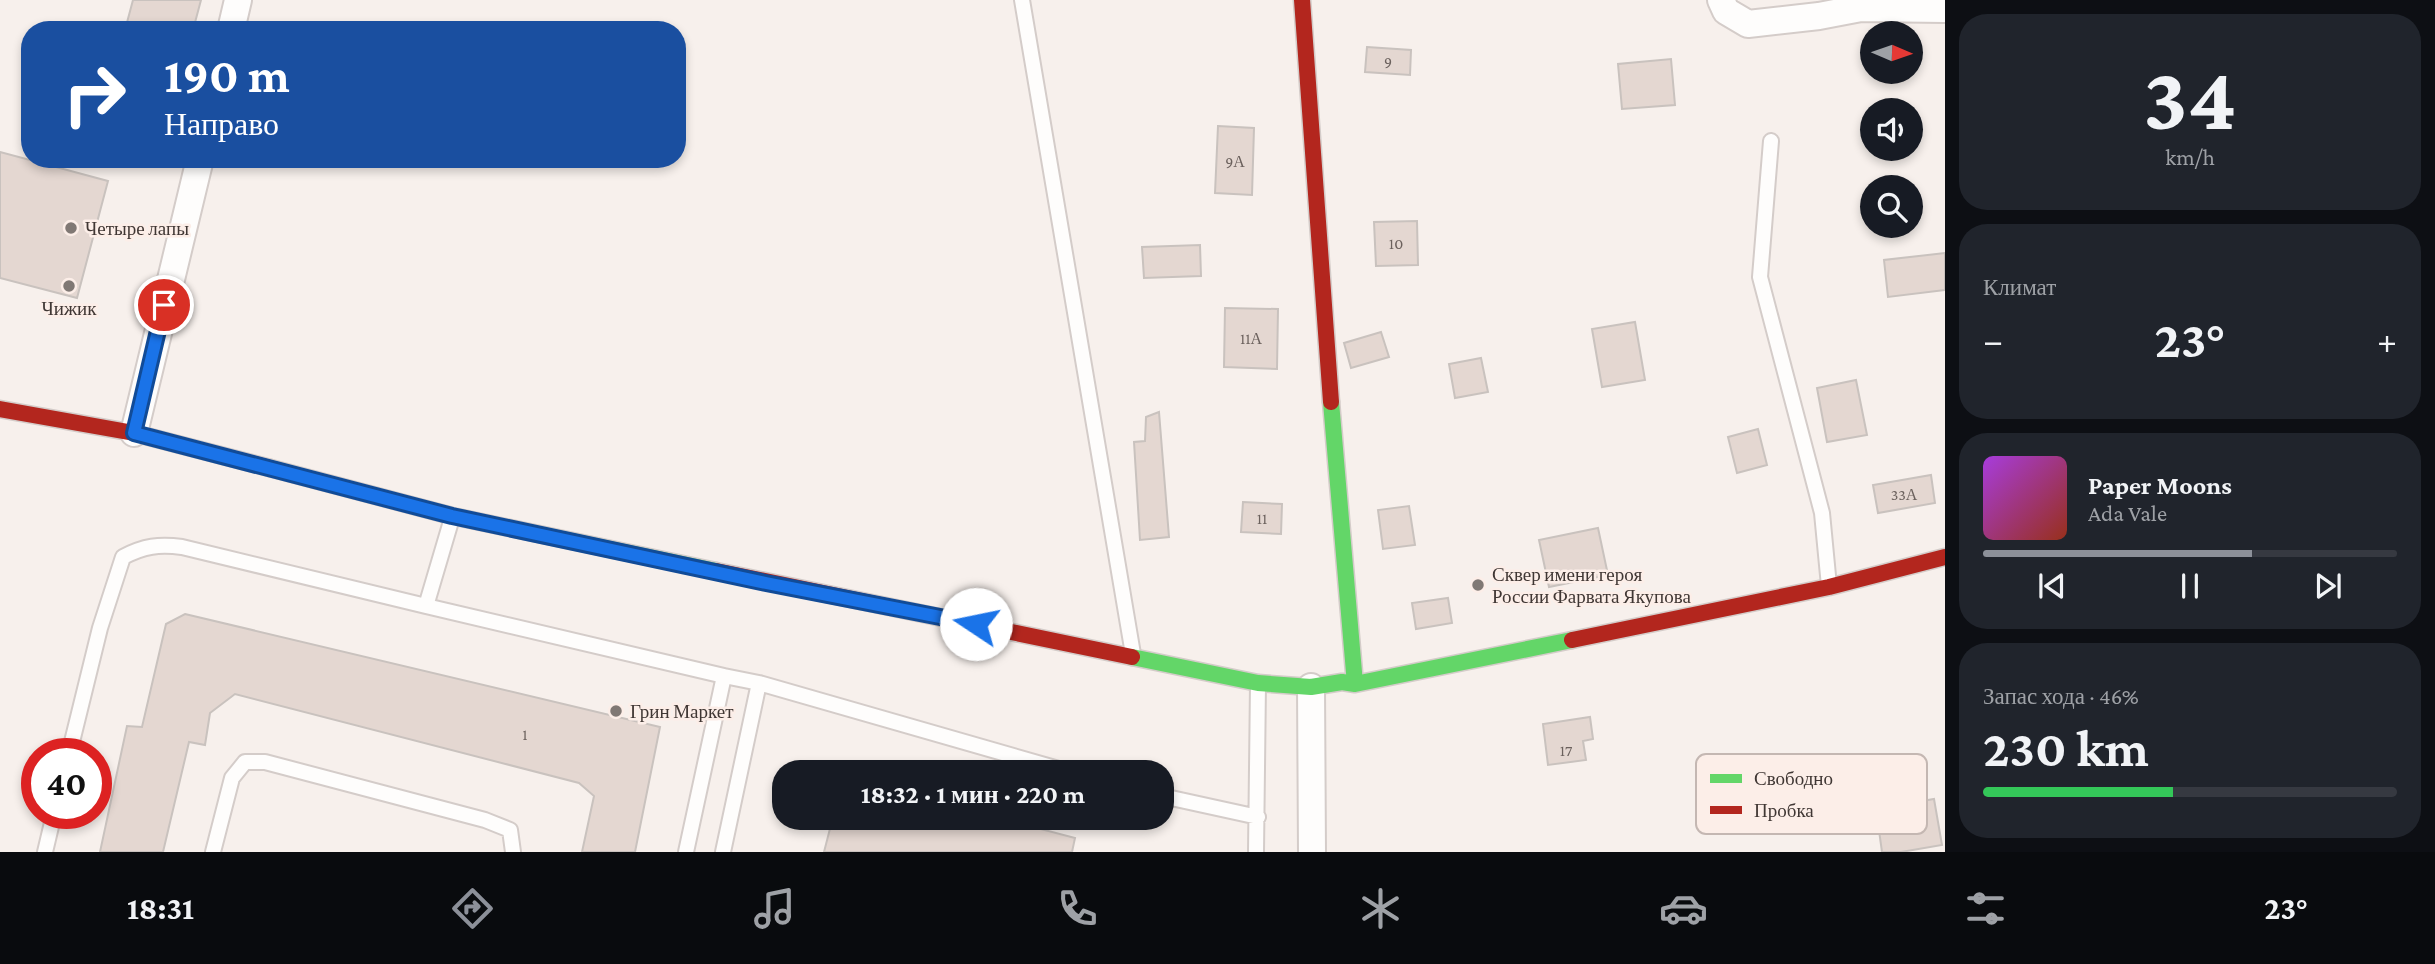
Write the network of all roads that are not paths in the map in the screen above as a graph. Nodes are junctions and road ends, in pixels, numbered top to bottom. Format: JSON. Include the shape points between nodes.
{"nodes":[{"id":1,"x":238,"y":0,"type":"edge"},
{"id":2,"x":1022,"y":0,"type":"edge"},
{"id":3,"x":1302,"y":0,"type":"edge"},
{"id":4,"x":1721,"y":0,"type":"edge"},
{"id":5,"x":1945,"y":9,"type":"edge"},
{"id":6,"x":233,"y":21,"type":"edge"},
{"id":7,"x":1771,"y":141,"type":"dead end"},
{"id":8,"x":198,"y":168,"type":"edge"},
{"id":9,"x":0,"y":409,"type":"edge"},
{"id":10,"x":134,"y":433,"type":"junction"},
{"id":11,"x":452,"y":516,"type":"junction"},
{"id":12,"x":1945,"y":556,"type":"edge"},
{"id":13,"x":1829,"y":587,"type":"junction"},
{"id":14,"x":426,"y":606,"type":"junction"},
{"id":15,"x":1133,"y":655,"type":"junction"},
{"id":16,"x":724,"y":676,"type":"junction"},
{"id":17,"x":760,"y":683,"type":"junction"},
{"id":18,"x":1258,"y":683,"type":"junction"},
{"id":19,"x":1355,"y":684,"type":"junction"},
{"id":20,"x":1311,"y":687,"type":"junction"},
{"id":21,"x":73,"y":738,"type":"edge"},
{"id":22,"x":1027,"y":760,"type":"edge"},
{"id":23,"x":1174,"y":799,"type":"edge"},
{"id":24,"x":1258,"y":817,"type":"junction"},
{"id":25,"x":50,"y":829,"type":"edge"},
{"id":26,"x":44,"y":852,"type":"edge"},
{"id":27,"x":213,"y":852,"type":"edge"},
{"id":28,"x":513,"y":852,"type":"edge"},
{"id":29,"x":686,"y":852,"type":"edge"},
{"id":30,"x":723,"y":852,"type":"edge"},
{"id":31,"x":1256,"y":852,"type":"edge"},
{"id":32,"x":1312,"y":852,"type":"edge"}],
"edges":[{"from":1,"to":6,"type":"street"},
{"from":2,"to":15,"type":"lane"},
{"from":3,"to":19,"type":"street"},
{"from":4,"to":5,"type":"street","via":[[1726,11],[1748,24],[1861,8]]},
{"from":7,"to":13,"type":"lane","via":[[1760,276],[1822,513]]},
{"from":8,"to":10,"type":"street"},
{"from":9,"to":10,"type":"street"},
{"from":10,"to":11,"type":"street"},
{"from":11,"to":14,"type":"lane"},
{"from":11,"to":15,"type":"street"},
{"from":12,"to":13,"type":"street"},
{"from":13,"to":19,"type":"street"},
{"from":14,"to":16,"type":"lane"},
{"from":14,"to":21,"type":"lane","via":[[182,547],[160,544],[139,548],[123,557],[116,574]]},
{"from":15,"to":18,"type":"street"},
{"from":16,"to":17,"type":"lane"},
{"from":16,"to":29,"type":"lane"},
{"from":17,"to":22,"type":"lane"},
{"from":17,"to":30,"type":"lane"},
{"from":18,"to":20,"type":"street"},
{"from":18,"to":24,"type":"lane"},
{"from":19,"to":20,"type":"street"},
{"from":20,"to":32,"type":"street"},
{"from":23,"to":24,"type":"lane"},
{"from":24,"to":31,"type":"lane"},
{"from":25,"to":26,"type":"lane"},
{"from":27,"to":28,"type":"lane","via":[[232,778],[245,762],[299,770],[485,820],[509,830]]}]}
